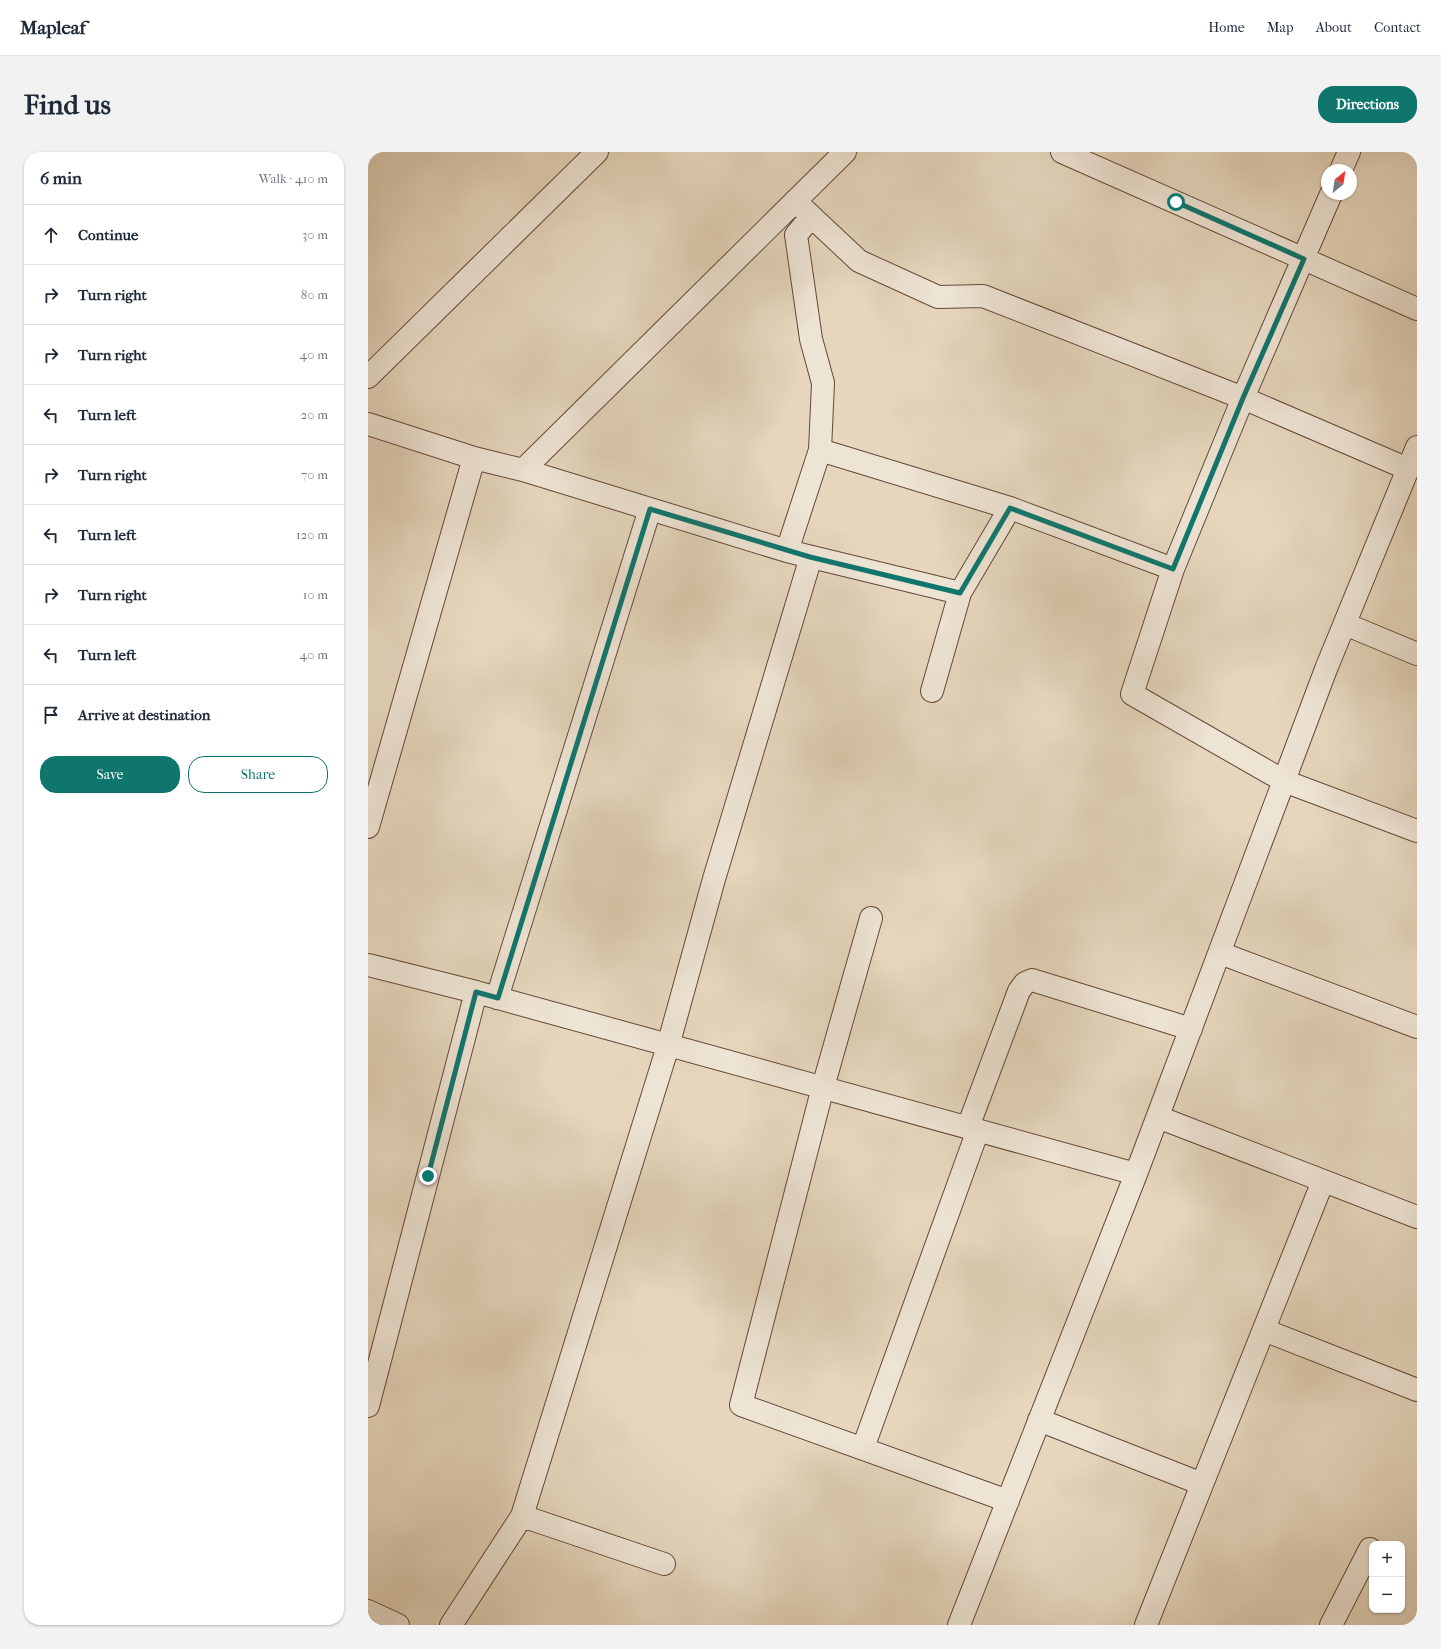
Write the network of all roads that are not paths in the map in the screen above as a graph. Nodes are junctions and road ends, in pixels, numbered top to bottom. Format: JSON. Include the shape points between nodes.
{"nodes":[{"id":1,"x":597,"y":152,"type":"edge"},
{"id":2,"x":845,"y":152,"type":"edge"},
{"id":3,"x":1062,"y":152,"type":"edge"},
{"id":4,"x":1349,"y":152,"type":"edge"},
{"id":5,"x":1344,"y":164,"type":"edge"},
{"id":6,"x":1329,"y":200,"type":"edge"},
{"id":7,"x":795,"y":201,"type":"junction"},
{"id":8,"x":811,"y":217,"type":"junction"},
{"id":9,"x":1304,"y":259,"type":"junction"},
{"id":10,"x":1417,"y":308,"type":"edge"},
{"id":11,"x":368,"y":378,"type":"edge"},
{"id":12,"x":1243,"y":398,"type":"junction"},
{"id":13,"x":368,"y":424,"type":"edge"},
{"id":14,"x":1417,"y":447,"type":"edge"},
{"id":15,"x":820,"y":450,"type":"junction"},
{"id":16,"x":474,"y":458,"type":"junction"},
{"id":17,"x":1408,"y":469,"type":"junction"},
{"id":18,"x":523,"y":470,"type":"junction"},
{"id":19,"x":1010,"y":508,"type":"junction"},
{"id":20,"x":650,"y":509,"type":"junction"},
{"id":21,"x":787,"y":551,"type":"junction"},
{"id":22,"x":810,"y":557,"type":"junction"},
{"id":23,"x":1173,"y":569,"type":"junction"},
{"id":24,"x":960,"y":593,"type":"junction"},
{"id":25,"x":1345,"y":624,"type":"junction"},
{"id":26,"x":1417,"y":654,"type":"edge"},
{"id":27,"x":932,"y":691,"type":"dead end"},
{"id":28,"x":1284,"y":781,"type":"junction"},
{"id":29,"x":368,"y":827,"type":"edge"},
{"id":30,"x":1417,"y":831,"type":"edge"},
{"id":31,"x":871,"y":918,"type":"dead end"},
{"id":32,"x":1220,"y":953,"type":"junction"},
{"id":33,"x":368,"y":965,"type":"edge"},
{"id":34,"x":476,"y":992,"type":"junction"},
{"id":35,"x":498,"y":998,"type":"junction"},
{"id":36,"x":1417,"y":1027,"type":"edge"},
{"id":37,"x":1191,"y":1029,"type":"junction"},
{"id":38,"x":668,"y":1046,"type":"junction"},
{"id":39,"x":822,"y":1087,"type":"junction"},
{"id":40,"x":1158,"y":1118,"type":"junction"},
{"id":41,"x":973,"y":1128,"type":"junction"},
{"id":42,"x":1136,"y":1174,"type":"junction"},
{"id":43,"x":1323,"y":1181,"type":"junction"},
{"id":44,"x":1417,"y":1217,"type":"edge"},
{"id":45,"x":1264,"y":1330,"type":"junction"},
{"id":46,"x":1417,"y":1390,"type":"edge"},
{"id":47,"x":368,"y":1406,"type":"edge"},
{"id":48,"x":1040,"y":1420,"type":"junction"},
{"id":49,"x":863,"y":1448,"type":"junction"},
{"id":50,"x":1202,"y":1484,"type":"junction"},
{"id":51,"x":1008,"y":1501,"type":"junction"},
{"id":52,"x":522,"y":1516,"type":"junction"},
{"id":53,"x":1369,"y":1551,"type":"edge"},
{"id":54,"x":664,"y":1564,"type":"dead end"},
{"id":55,"x":368,"y":1611,"type":"edge"},
{"id":56,"x":398,"y":1625,"type":"edge"},
{"id":57,"x":451,"y":1625,"type":"edge"},
{"id":58,"x":959,"y":1625,"type":"edge"},
{"id":59,"x":1146,"y":1625,"type":"edge"},
{"id":60,"x":1331,"y":1625,"type":"edge"}],
"edges":[{"from":1,"to":11,"type":"street"},
{"from":2,"to":7,"type":"street"},
{"from":3,"to":9,"type":"street"},
{"from":4,"to":5,"type":"street"},
{"from":6,"to":9,"type":"street"},
{"from":7,"to":8,"type":"street"},
{"from":7,"to":18,"type":"street"},
{"from":8,"to":12,"type":"street","via":[[859,261],[938,297],[983,296]]},
{"from":8,"to":15,"type":"street","via":[[796,235],[811,339],[823,384]]},
{"from":9,"to":10,"type":"street"},
{"from":9,"to":12,"type":"street"},
{"from":12,"to":17,"type":"street"},
{"from":12,"to":23,"type":"street"},
{"from":13,"to":16,"type":"street"},
{"from":14,"to":17,"type":"street"},
{"from":15,"to":19,"type":"street"},
{"from":15,"to":21,"type":"street"},
{"from":16,"to":18,"type":"street"},
{"from":16,"to":29,"type":"street"},
{"from":17,"to":25,"type":"street"},
{"from":18,"to":20,"type":"street"},
{"from":19,"to":23,"type":"street"},
{"from":19,"to":24,"type":"street"},
{"from":20,"to":21,"type":"street"},
{"from":20,"to":35,"type":"street"},
{"from":21,"to":22,"type":"street"},
{"from":22,"to":24,"type":"street"},
{"from":22,"to":38,"type":"street","via":[[714,879]]},
{"from":23,"to":28,"type":"street","via":[[1132,694]]},
{"from":24,"to":27,"type":"street"},
{"from":25,"to":26,"type":"street"},
{"from":25,"to":28,"type":"street"},
{"from":28,"to":30,"type":"street"},
{"from":28,"to":32,"type":"street"},
{"from":31,"to":39,"type":"street"},
{"from":32,"to":36,"type":"street"},
{"from":32,"to":37,"type":"street"},
{"from":33,"to":34,"type":"street"},
{"from":34,"to":35,"type":"street"},
{"from":34,"to":47,"type":"street"},
{"from":35,"to":38,"type":"street"},
{"from":37,"to":40,"type":"street"},
{"from":37,"to":41,"type":"street","via":[[1032,980],[1025,983],[1019,991]]},
{"from":38,"to":39,"type":"street"},
{"from":38,"to":52,"type":"street"},
{"from":39,"to":41,"type":"street"},
{"from":39,"to":49,"type":"street","via":[[740,1405]]},
{"from":40,"to":42,"type":"street"},
{"from":40,"to":43,"type":"street"},
{"from":41,"to":42,"type":"street"},
{"from":41,"to":49,"type":"street"},
{"from":42,"to":48,"type":"street"},
{"from":43,"to":44,"type":"street"},
{"from":43,"to":45,"type":"street"},
{"from":45,"to":46,"type":"street"},
{"from":45,"to":50,"type":"street"},
{"from":48,"to":50,"type":"street"},
{"from":48,"to":51,"type":"street"},
{"from":49,"to":51,"type":"street"},
{"from":50,"to":59,"type":"street"},
{"from":51,"to":58,"type":"street"},
{"from":52,"to":54,"type":"street"},
{"from":52,"to":57,"type":"street"},
{"from":53,"to":60,"type":"street"},
{"from":55,"to":56,"type":"street"}]}
